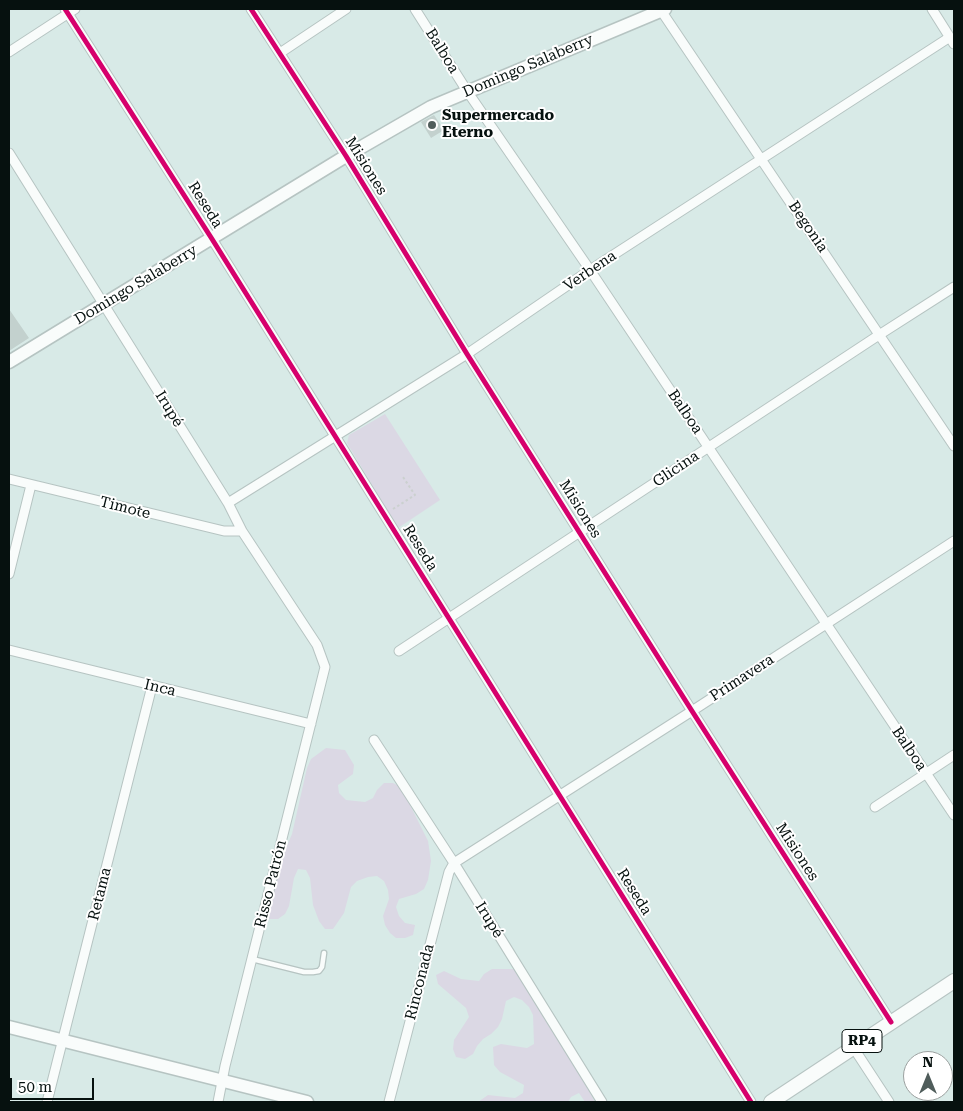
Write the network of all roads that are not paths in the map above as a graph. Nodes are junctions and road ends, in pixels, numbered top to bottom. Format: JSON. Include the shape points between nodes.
{"nodes":[{"id":1,"x":251,"y":9,"type":"edge"},
{"id":2,"x":346,"y":9,"type":"edge"},
{"id":3,"x":416,"y":9,"type":"edge"},
{"id":4,"x":662,"y":9,"type":"edge"},
{"id":5,"x":932,"y":9,"type":"edge"},
{"id":6,"x":69,"y":10,"type":"edge"},
{"id":7,"x":952,"y":41,"type":"edge"},
{"id":8,"x":9,"y":52,"type":"edge"},
{"id":9,"x":280,"y":53,"type":"junction"},
{"id":10,"x":467,"y":91,"type":"junction"},
{"id":11,"x":9,"y":153,"type":"edge"},
{"id":12,"x":346,"y":156,"type":"junction"},
{"id":13,"x":762,"y":159,"type":"junction"},
{"id":14,"x":212,"y":239,"type":"junction"},
{"id":15,"x":590,"y":270,"type":"junction"},
{"id":16,"x":954,"y":288,"type":"edge"},
{"id":17,"x":104,"y":305,"type":"junction"},
{"id":18,"x":879,"y":334,"type":"junction"},
{"id":19,"x":467,"y":354,"type":"junction"},
{"id":20,"x":9,"y":362,"type":"edge"},
{"id":21,"x":335,"y":437,"type":"junction"},
{"id":22,"x":954,"y":446,"type":"edge"},
{"id":23,"x":709,"y":447,"type":"junction"},
{"id":24,"x":9,"y":480,"type":"edge"},
{"id":25,"x":31,"y":485,"type":"junction"},
{"id":26,"x":228,"y":503,"type":"junction"},
{"id":27,"x":242,"y":531,"type":"junction"},
{"id":28,"x":580,"y":533,"type":"junction"},
{"id":29,"x":954,"y":540,"type":"edge"},
{"id":30,"x":9,"y":574,"type":"edge"},
{"id":31,"x":449,"y":618,"type":"junction"},
{"id":32,"x":826,"y":624,"type":"junction"},
{"id":33,"x":9,"y":650,"type":"edge"},
{"id":34,"x":399,"y":651,"type":"dead end"},
{"id":35,"x":325,"y":667,"type":"joint"},
{"id":36,"x":152,"y":686,"type":"junction"},
{"id":37,"x":692,"y":711,"type":"junction"},
{"id":38,"x":312,"y":724,"type":"junction"},
{"id":39,"x":374,"y":740,"type":"dead end"},
{"id":40,"x":954,"y":755,"type":"edge"},
{"id":41,"x":926,"y":774,"type":"junction"},
{"id":42,"x":559,"y":795,"type":"junction"},
{"id":43,"x":875,"y":807,"type":"dead end"},
{"id":44,"x":954,"y":814,"type":"edge"},
{"id":45,"x":454,"y":863,"type":"junction"},
{"id":46,"x":324,"y":953,"type":"dead end"},
{"id":47,"x":252,"y":959,"type":"junction"},
{"id":48,"x":954,"y":981,"type":"edge"},
{"id":49,"x":891,"y":1022,"type":"junction"},
{"id":50,"x":9,"y":1027,"type":"edge"},
{"id":51,"x":63,"y":1040,"type":"junction"},
{"id":52,"x":853,"y":1047,"type":"junction"},
{"id":53,"x":224,"y":1081,"type":"junction"},
{"id":54,"x":47,"y":1102,"type":"edge"},
{"id":55,"x":218,"y":1102,"type":"edge"},
{"id":56,"x":307,"y":1102,"type":"edge"},
{"id":57,"x":390,"y":1102,"type":"edge"},
{"id":58,"x":602,"y":1102,"type":"edge"},
{"id":59,"x":751,"y":1102,"type":"edge"},
{"id":60,"x":771,"y":1102,"type":"edge"},
{"id":61,"x":889,"y":1102,"type":"edge"}],
"edges":[{"from":1,"to":9,"type":"street","name":"Misiones"},
{"from":2,"to":9,"type":"street"},
{"from":3,"to":10,"type":"street","name":"Balboa"},
{"from":4,"to":10,"type":"street","name":"Domingo Salaberry"},
{"from":4,"to":13,"type":"street","name":"Begonia"},
{"from":5,"to":7,"type":"street"},
{"from":6,"to":8,"type":"street"},
{"from":6,"to":14,"type":"street","name":"Reseda"},
{"from":7,"to":13,"type":"street","name":"Verbena"},
{"from":9,"to":12,"type":"street","name":"Misiones"},
{"from":10,"to":12,"type":"street","name":"Domingo Salaberry","via":[[431,107]]},
{"from":10,"to":15,"type":"street","name":"Balboa"},
{"from":11,"to":17,"type":"street","name":"Irupé"},
{"from":12,"to":14,"type":"street","name":"Domingo Salaberry"},
{"from":12,"to":19,"type":"street","name":"Misiones"},
{"from":13,"to":15,"type":"street","name":"Verbena"},
{"from":13,"to":18,"type":"street","name":"Begonia"},
{"from":14,"to":17,"type":"street","name":"Domingo Salaberry"},
{"from":14,"to":21,"type":"street","name":"Reseda"},
{"from":15,"to":19,"type":"street","name":"Verbena"},
{"from":15,"to":23,"type":"street","name":"Balboa"},
{"from":16,"to":18,"type":"street","name":"Glicina"},
{"from":17,"to":20,"type":"street","name":"Domingo Salaberry"},
{"from":17,"to":26,"type":"street","name":"Irupé"},
{"from":18,"to":22,"type":"street","name":"Begonia"},
{"from":18,"to":23,"type":"street","name":"Glicina"},
{"from":19,"to":21,"type":"street","name":"Verbena"},
{"from":19,"to":28,"type":"street","name":"Misiones"},
{"from":21,"to":26,"type":"street","name":"Verbena"},
{"from":21,"to":31,"type":"street","name":"Reseda"},
{"from":23,"to":28,"type":"street","name":"Glicina"},
{"from":23,"to":32,"type":"street","name":"Balboa"},
{"from":24,"to":25,"type":"street","name":"Timote"},
{"from":25,"to":27,"type":"street","name":"Timote","via":[[224,531]]},
{"from":25,"to":30,"type":"street"},
{"from":26,"to":27,"type":"street","name":"Irupé"},
{"from":27,"to":35,"type":"street","name":"Irupé","via":[[317,645]]},
{"from":28,"to":31,"type":"street","name":"Glicina"},
{"from":28,"to":37,"type":"street","name":"Misiones"},
{"from":29,"to":32,"type":"street","name":"Primavera"},
{"from":31,"to":34,"type":"street","name":"Glicina"},
{"from":31,"to":42,"type":"street","name":"Reseda"},
{"from":32,"to":37,"type":"street","name":"Primavera"},
{"from":32,"to":41,"type":"street","name":"Balboa"},
{"from":33,"to":36,"type":"street","name":"Inca"},
{"from":35,"to":38,"type":"street","name":"Risso Patrón"},
{"from":36,"to":38,"type":"street","name":"Inca"},
{"from":36,"to":51,"type":"street","name":"Retama"},
{"from":37,"to":42,"type":"street","name":"Primavera"},
{"from":37,"to":49,"type":"street","name":"Misiones"},
{"from":38,"to":47,"type":"street","name":"Risso Patrón"},
{"from":39,"to":45,"type":"street","name":"Irupé"},
{"from":40,"to":41,"type":"street"},
{"from":41,"to":43,"type":"street"},
{"from":41,"to":44,"type":"street","name":"Balboa"},
{"from":42,"to":45,"type":"street","name":"Primavera"},
{"from":42,"to":59,"type":"street","name":"Reseda"},
{"from":45,"to":57,"type":"street","name":"Rinconada","via":[[449,872]]},
{"from":45,"to":58,"type":"street","name":"Irupé"},
{"from":46,"to":47,"type":"lane","via":[[322,967],[313,972]]},
{"from":47,"to":53,"type":"street","name":"Risso Patrón"},
{"from":48,"to":49,"type":"main road","number":"RP4"},
{"from":49,"to":52,"type":"main road","number":"RP4"},
{"from":50,"to":51,"type":"street"},
{"from":51,"to":53,"type":"street"},
{"from":51,"to":54,"type":"street","name":"Retama"},
{"from":52,"to":60,"type":"main road","number":"RP4"},
{"from":52,"to":61,"type":"street"},
{"from":53,"to":55,"type":"street","name":"Risso Patrón"},
{"from":53,"to":56,"type":"street"}]}
